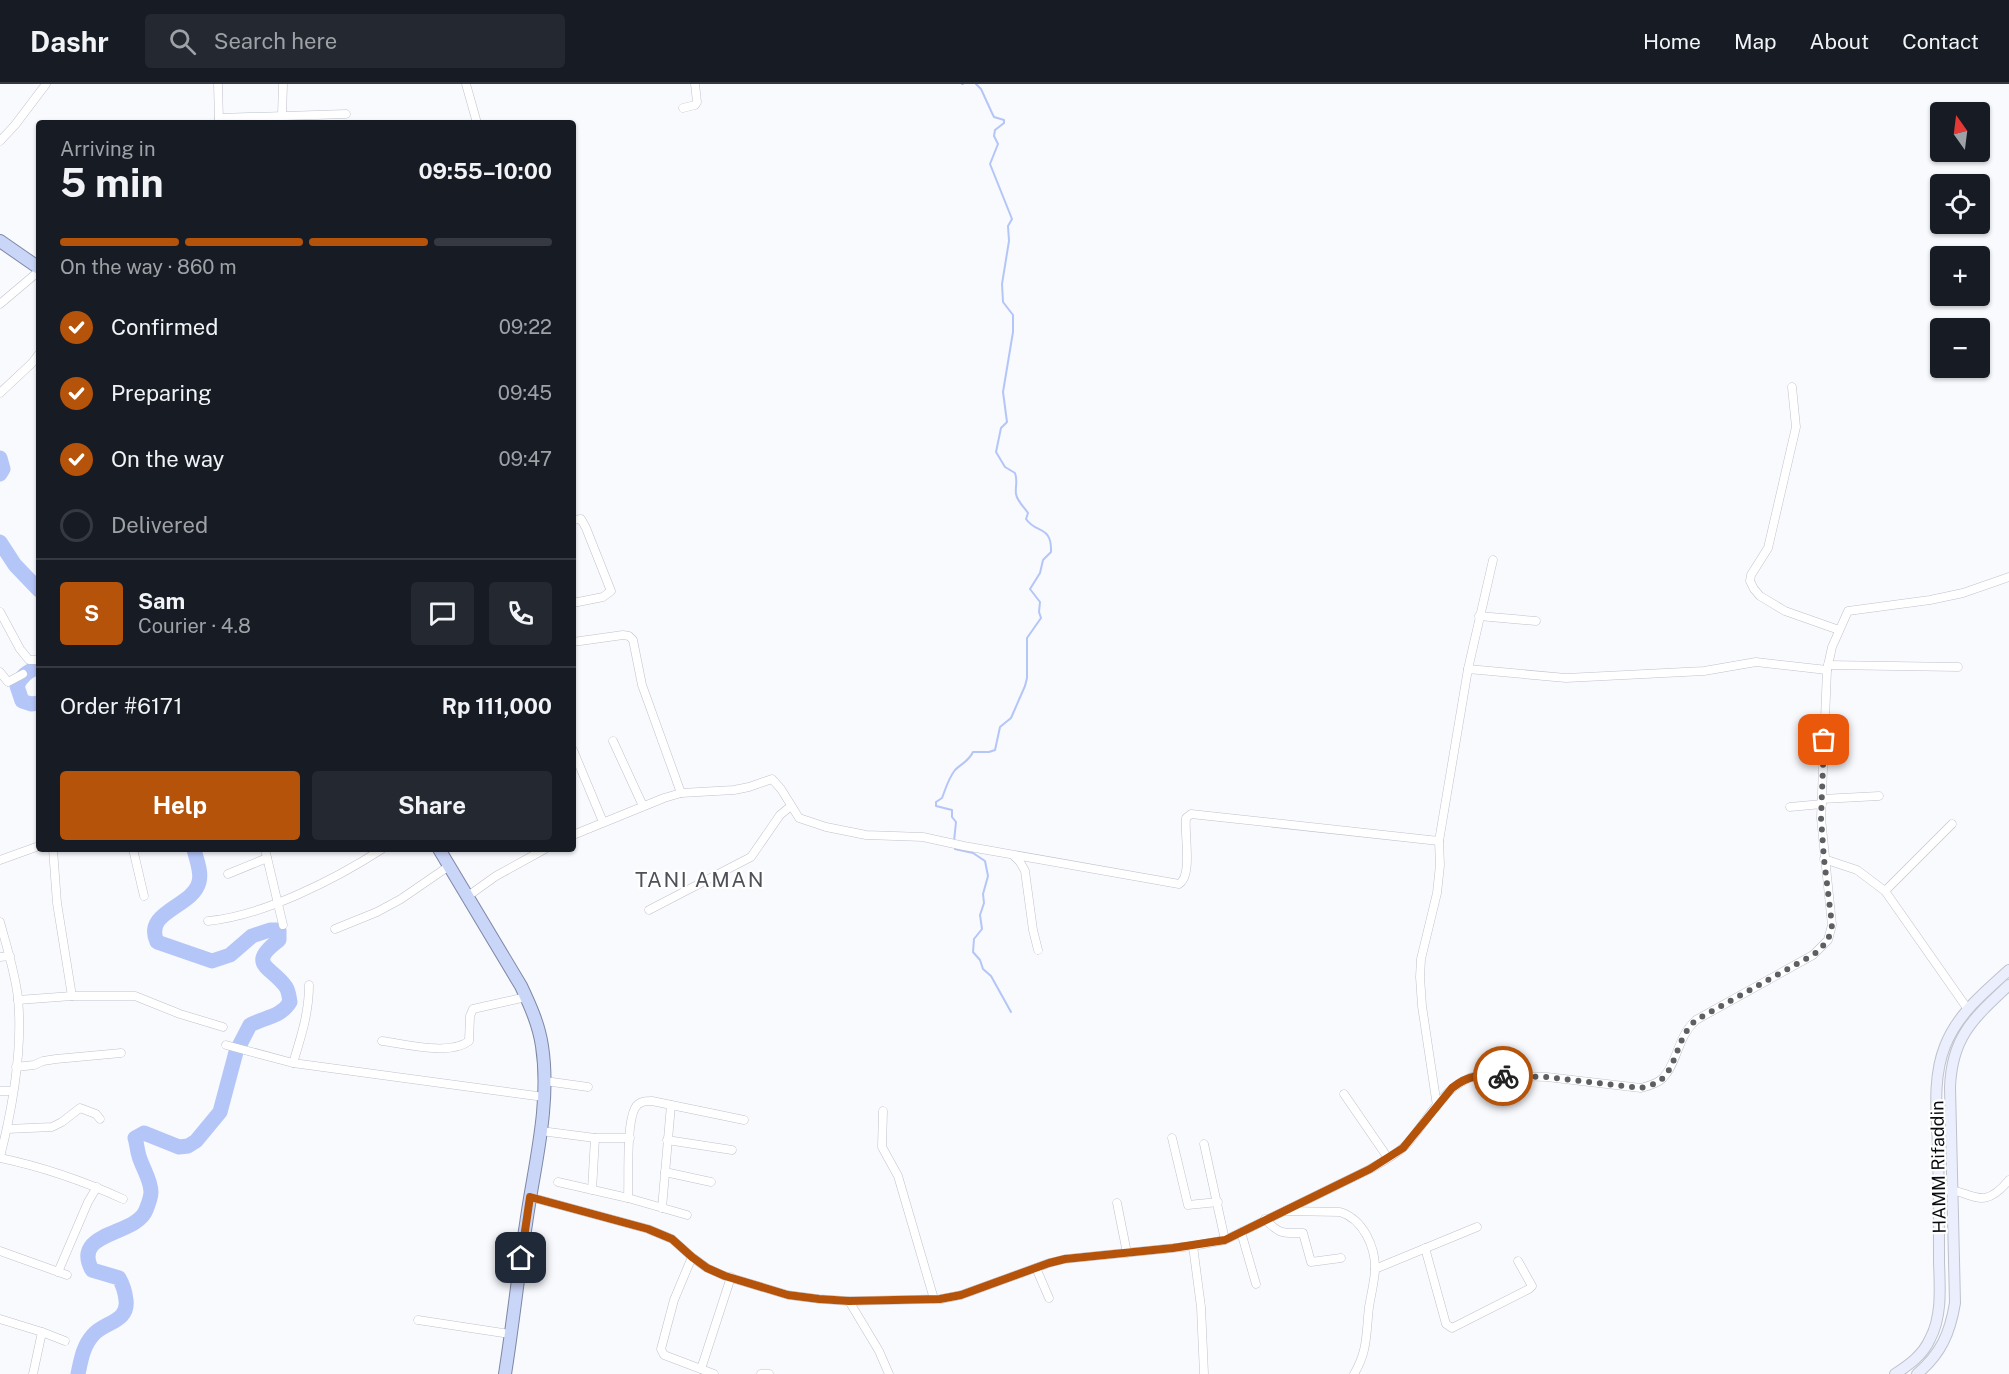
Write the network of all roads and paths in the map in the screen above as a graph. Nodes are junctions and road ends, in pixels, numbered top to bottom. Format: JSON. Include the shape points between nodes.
{"nodes":[{"id":1,"x":46,"y":84,"type":"edge"},
{"id":2,"x":218,"y":84,"type":"edge"},
{"id":3,"x":283,"y":84,"type":"edge"},
{"id":4,"x":466,"y":84,"type":"edge"},
{"id":5,"x":695,"y":84,"type":"edge"},
{"id":6,"x":683,"y":108,"type":"dead end"},
{"id":7,"x":346,"y":114,"type":"dead end"},
{"id":8,"x":282,"y":116,"type":"junction"},
{"id":9,"x":219,"y":120,"type":"edge"},
{"id":10,"x":232,"y":120,"type":"edge"},
{"id":11,"x":476,"y":120,"type":"edge"},
{"id":12,"x":0,"y":141,"type":"edge"},
{"id":13,"x":0,"y":241,"type":"edge"},
{"id":14,"x":36,"y":267,"type":"edge"},
{"id":15,"x":36,"y":272,"type":"edge"},
{"id":16,"x":0,"y":304,"type":"edge"},
{"id":17,"x":36,"y":358,"type":"edge"},
{"id":18,"x":1792,"y":387,"type":"dead end"},
{"id":19,"x":0,"y":393,"type":"edge"},
{"id":20,"x":576,"y":520,"type":"edge"},
{"id":21,"x":1492,"y":560,"type":"dead end"},
{"id":22,"x":2009,"y":577,"type":"edge"},
{"id":23,"x":576,"y":602,"type":"edge"},
{"id":24,"x":0,"y":612,"type":"edge"},
{"id":25,"x":1479,"y":616,"type":"junction"},
{"id":26,"x":1536,"y":621,"type":"dead end"},
{"id":27,"x":1839,"y":630,"type":"junction"},
{"id":28,"x":576,"y":642,"type":"edge"},
{"id":29,"x":36,"y":660,"type":"edge"},
{"id":30,"x":1827,"y":667,"type":"junction"},
{"id":31,"x":1958,"y":667,"type":"dead end"},
{"id":32,"x":1468,"y":669,"type":"junction"},
{"id":33,"x":0,"y":672,"type":"edge"},
{"id":34,"x":23,"y":674,"type":"dead end"},
{"id":35,"x":613,"y":741,"type":"dead end"},
{"id":36,"x":576,"y":757,"type":"edge"},
{"id":37,"x":681,"y":793,"type":"junction"},
{"id":38,"x":1879,"y":796,"type":"dead end"},
{"id":39,"x":1822,"y":801,"type":"junction"},
{"id":40,"x":643,"y":806,"type":"junction"},
{"id":41,"x":791,"y":806,"type":"junction"},
{"id":42,"x":1790,"y":807,"type":"dead end"},
{"id":43,"x":603,"y":822,"type":"junction"},
{"id":44,"x":1952,"y":824,"type":"dead end"},
{"id":45,"x":576,"y":834,"type":"edge"},
{"id":46,"x":1439,"y":841,"type":"junction"},
{"id":47,"x":36,"y":847,"type":"edge"},
{"id":48,"x":53,"y":852,"type":"edge"},
{"id":49,"x":134,"y":852,"type":"edge"},
{"id":50,"x":377,"y":852,"type":"edge"},
{"id":51,"x":441,"y":852,"type":"edge"},
{"id":52,"x":540,"y":852,"type":"edge"},
{"id":53,"x":266,"y":853,"type":"edge"},
{"id":54,"x":1012,"y":854,"type":"junction"},
{"id":55,"x":1824,"y":859,"type":"junction"},
{"id":56,"x":0,"y":860,"type":"edge"},
{"id":57,"x":449,"y":866,"type":"junction"},
{"id":58,"x":228,"y":874,"type":"dead end"},
{"id":59,"x":1885,"y":891,"type":"junction"},
{"id":60,"x":144,"y":896,"type":"dead end"},
{"id":61,"x":468,"y":896,"type":"junction"},
{"id":62,"x":279,"y":902,"type":"junction"},
{"id":63,"x":650,"y":910,"type":"dead end"},
{"id":64,"x":208,"y":921,"type":"dead end"},
{"id":65,"x":0,"y":922,"type":"edge"},
{"id":66,"x":283,"y":925,"type":"dead end"},
{"id":67,"x":335,"y":929,"type":"dead end"},
{"id":68,"x":1038,"y":950,"type":"dead end"},
{"id":69,"x":10,"y":956,"type":"junction"},
{"id":70,"x":0,"y":957,"type":"edge"},
{"id":71,"x":2009,"y":970,"type":"edge"},
{"id":72,"x":309,"y":985,"type":"dead end"},
{"id":73,"x":2009,"y":985,"type":"edge"},
{"id":74,"x":72,"y":996,"type":"junction"},
{"id":75,"x":526,"y":997,"type":"junction"},
{"id":76,"x":18,"y":1000,"type":"junction"},
{"id":77,"x":1967,"y":1008,"type":"junction"},
{"id":78,"x":223,"y":1027,"type":"dead end"},
{"id":79,"x":382,"y":1041,"type":"dead end"},
{"id":80,"x":226,"y":1045,"type":"dead end"},
{"id":81,"x":121,"y":1053,"type":"dead end"},
{"id":82,"x":292,"y":1063,"type":"junction"},
{"id":83,"x":16,"y":1067,"type":"junction"},
{"id":84,"x":545,"y":1080,"type":"junction"},
{"id":85,"x":588,"y":1087,"type":"dead end"},
{"id":86,"x":0,"y":1091,"type":"edge"},
{"id":87,"x":14,"y":1091,"type":"junction"},
{"id":88,"x":1344,"y":1094,"type":"dead end"},
{"id":89,"x":544,"y":1097,"type":"junction"},
{"id":90,"x":671,"y":1105,"type":"junction"},
{"id":91,"x":1437,"y":1106,"type":"junction"},
{"id":92,"x":883,"y":1112,"type":"dead end"},
{"id":93,"x":100,"y":1119,"type":"dead end"},
{"id":94,"x":744,"y":1120,"type":"dead end"},
{"id":95,"x":7,"y":1129,"type":"junction"},
{"id":96,"x":541,"y":1131,"type":"junction"},
{"id":97,"x":595,"y":1138,"type":"junction"},
{"id":98,"x":630,"y":1138,"type":"junction"},
{"id":99,"x":1172,"y":1138,"type":"dead end"},
{"id":100,"x":667,"y":1140,"type":"junction"},
{"id":101,"x":1204,"y":1144,"type":"dead end"},
{"id":102,"x":732,"y":1150,"type":"dead end"},
{"id":103,"x":0,"y":1154,"type":"edge"},
{"id":104,"x":1389,"y":1158,"type":"junction"},
{"id":105,"x":665,"y":1172,"type":"junction"},
{"id":106,"x":2009,"y":1180,"type":"edge"},
{"id":107,"x":558,"y":1182,"type":"dead end"},
{"id":108,"x":711,"y":1182,"type":"dead end"},
{"id":109,"x":97,"y":1187,"type":"junction"},
{"id":110,"x":1952,"y":1188,"type":"junction"},
{"id":111,"x":1939,"y":1189,"type":"junction"},
{"id":112,"x":592,"y":1190,"type":"junction"},
{"id":113,"x":530,"y":1197,"type":"junction"},
{"id":114,"x":628,"y":1198,"type":"junction"},
{"id":115,"x":123,"y":1199,"type":"dead end"},
{"id":116,"x":1218,"y":1202,"type":"junction"},
{"id":117,"x":1118,"y":1203,"type":"dead end"},
{"id":118,"x":662,"y":1208,"type":"junction"},
{"id":119,"x":1284,"y":1210,"type":"junction"},
{"id":120,"x":687,"y":1215,"type":"dead end"},
{"id":121,"x":1265,"y":1219,"type":"junction"},
{"id":122,"x":1477,"y":1227,"type":"dead end"},
{"id":123,"x":1241,"y":1232,"type":"junction"},
{"id":124,"x":1225,"y":1240,"type":"junction"},
{"id":125,"x":1192,"y":1246,"type":"junction"},
{"id":126,"x":1425,"y":1248,"type":"junction"},
{"id":127,"x":0,"y":1251,"type":"edge"},
{"id":128,"x":1127,"y":1253,"type":"junction"},
{"id":129,"x":692,"y":1257,"type":"junction"},
{"id":130,"x":1341,"y":1258,"type":"dead end"},
{"id":131,"x":1518,"y":1261,"type":"dead end"},
{"id":132,"x":1036,"y":1268,"type":"junction"},
{"id":133,"x":1375,"y":1269,"type":"junction"},
{"id":134,"x":58,"y":1272,"type":"junction"},
{"id":135,"x":67,"y":1275,"type":"dead end"},
{"id":136,"x":731,"y":1277,"type":"junction"},
{"id":137,"x":1256,"y":1284,"type":"dead end"},
{"id":138,"x":1049,"y":1298,"type":"dead end"},
{"id":139,"x":934,"y":1299,"type":"junction"},
{"id":140,"x":849,"y":1301,"type":"junction"},
{"id":141,"x":0,"y":1319,"type":"edge"},
{"id":142,"x":417,"y":1320,"type":"dead end"},
{"id":143,"x":42,"y":1332,"type":"junction"},
{"id":144,"x":510,"y":1334,"type":"junction"},
{"id":145,"x":65,"y":1341,"type":"dead end"},
{"id":146,"x":701,"y":1369,"type":"junction"},
{"id":147,"x":33,"y":1374,"type":"edge"},
{"id":148,"x":505,"y":1374,"type":"edge"},
{"id":149,"x":714,"y":1374,"type":"edge"},
{"id":150,"x":761,"y":1374,"type":"edge"},
{"id":151,"x":769,"y":1374,"type":"edge"},
{"id":152,"x":889,"y":1374,"type":"edge"},
{"id":153,"x":1204,"y":1374,"type":"edge"},
{"id":154,"x":1354,"y":1374,"type":"edge"},
{"id":155,"x":1895,"y":1374,"type":"edge"},
{"id":156,"x":1917,"y":1374,"type":"edge"}],
"edges":[{"from":1,"to":12,"type":"street"},
{"from":2,"to":9,"type":"street"},
{"from":3,"to":8,"type":"street"},
{"from":4,"to":11,"type":"street"},
{"from":5,"to":6,"type":"street","via":[[697,102]]},
{"from":7,"to":8,"type":"street"},
{"from":8,"to":10,"type":"street"},
{"from":13,"to":14,"type":"highway"},
{"from":15,"to":16,"type":"street"},
{"from":17,"to":19,"type":"street"},
{"from":18,"to":27,"type":"street","via":[[1796,427],[1768,548],[1751,575],[1750,584],[1760,596],[1785,611]]},
{"from":20,"to":23,"type":"street","via":[[581,519],[586,528],[611,591],[603,597]]},
{"from":21,"to":25,"type":"street"},
{"from":22,"to":27,"type":"street","via":[[1930,600],[1848,611]]},
{"from":24,"to":29,"type":"street","via":[[23,653],[29,660]]},
{"from":25,"to":26,"type":"street"},
{"from":25,"to":32,"type":"street"},
{"from":27,"to":30,"type":"street"},
{"from":28,"to":37,"type":"street","via":[[623,635],[633,640],[642,685]]},
{"from":30,"to":31,"type":"street"},
{"from":30,"to":32,"type":"street","via":[[1756,662],[1704,671],[1566,678]]},
{"from":30,"to":39,"type":"street"},
{"from":32,"to":46,"type":"street"},
{"from":33,"to":34,"type":"street","via":[[8,682]]},
{"from":35,"to":40,"type":"street"},
{"from":36,"to":43,"type":"street"},
{"from":37,"to":40,"type":"street"},
{"from":37,"to":41,"type":"street","via":[[734,790],[772,779]]},
{"from":38,"to":39,"type":"street"},
{"from":39,"to":42,"type":"street"},
{"from":39,"to":55,"type":"street"},
{"from":40,"to":43,"type":"street"},
{"from":41,"to":54,"type":"street","via":[[799,818],[849,832],[878,837],[923,837]]},
{"from":41,"to":63,"type":"street","via":[[751,857]]},
{"from":43,"to":45,"type":"street"},
{"from":44,"to":59,"type":"street"},
{"from":46,"to":54,"type":"street","via":[[1191,814],[1186,820],[1187,870],[1181,883]]},
{"from":46,"to":91,"type":"street","via":[[1437,893],[1420,977]]},
{"from":47,"to":56,"type":"street"},
{"from":48,"to":74,"type":"street"},
{"from":49,"to":60,"type":"street"},
{"from":50,"to":62,"type":"street"},
{"from":51,"to":57,"type":"highway"},
{"from":52,"to":61,"type":"street"},
{"from":53,"to":58,"type":"street"},
{"from":53,"to":62,"type":"street"},
{"from":54,"to":68,"type":"street","via":[[1024,871]]},
{"from":55,"to":59,"type":"street","via":[[1857,870]]},
{"from":55,"to":91,"type":"street","via":[[1832,925],[1825,946],[1696,1020],[1684,1034],[1661,1080],[1641,1088],[1547,1077],[1480,1075],[1452,1088]]},
{"from":57,"to":61,"type":"highway"},
{"from":57,"to":67,"type":"street","via":[[401,899]]},
{"from":59,"to":77,"type":"street"},
{"from":61,"to":75,"type":"highway"},
{"from":62,"to":64,"type":"street"},
{"from":62,"to":66,"type":"street"},
{"from":65,"to":69,"type":"street"},
{"from":69,"to":70,"type":"street"},
{"from":69,"to":76,"type":"street"},
{"from":71,"to":77,"type":"main road","name":"HAMM Rifaddin"},
{"from":72,"to":82,"type":"street","via":[[307,1018]]},
{"from":73,"to":110,"type":"main road","name":"HAMM Rifaddin","via":[[1976,1017],[1957,1047],[1950,1088]]},
{"from":74,"to":76,"type":"street"},
{"from":74,"to":78,"type":"street","via":[[135,996]]},
{"from":75,"to":79,"type":"street","via":[[473,1009],[469,1041],[462,1046],[450,1049]]},
{"from":75,"to":84,"type":"highway","via":[[542,1044]]},
{"from":76,"to":83,"type":"street"},
{"from":77,"to":111,"type":"main road","name":"HAMM Rifaddin","via":[[1953,1029],[1938,1069]]},
{"from":80,"to":82,"type":"street"},
{"from":81,"to":83,"type":"street","via":[[45,1060]]},
{"from":82,"to":89,"type":"street"},
{"from":83,"to":87,"type":"street"},
{"from":84,"to":85,"type":"street"},
{"from":84,"to":89,"type":"highway"},
{"from":86,"to":87,"type":"street"},
{"from":87,"to":95,"type":"street"},
{"from":88,"to":104,"type":"street"},
{"from":89,"to":96,"type":"highway"},
{"from":90,"to":94,"type":"street"},
{"from":90,"to":98,"type":"street","via":[[645,1101],[638,1104]]},
{"from":90,"to":100,"type":"street"},
{"from":91,"to":104,"type":"street","via":[[1403,1148]]},
{"from":92,"to":139,"type":"street","via":[[882,1147],[898,1176]]},
{"from":93,"to":95,"type":"street","via":[[80,1108],[52,1126]]},
{"from":95,"to":103,"type":"street"},
{"from":96,"to":97,"type":"street"},
{"from":96,"to":113,"type":"highway"},
{"from":97,"to":98,"type":"street"},
{"from":97,"to":112,"type":"street"},
{"from":98,"to":114,"type":"street"},
{"from":99,"to":116,"type":"street","via":[[1188,1205]]},
{"from":100,"to":102,"type":"street"},
{"from":100,"to":105,"type":"street"},
{"from":101,"to":116,"type":"street"},
{"from":103,"to":109,"type":"street"},
{"from":104,"to":119,"type":"street"},
{"from":105,"to":108,"type":"street"},
{"from":105,"to":118,"type":"street"},
{"from":106,"to":110,"type":"street","via":[[1984,1199]]},
{"from":107,"to":112,"type":"street"},
{"from":109,"to":115,"type":"street"},
{"from":109,"to":134,"type":"street"},
{"from":110,"to":111,"type":"street"},
{"from":110,"to":156,"type":"main road","name":"HAMM Rifaddin","via":[[1955,1283],[1951,1327],[1938,1351]]},
{"from":111,"to":155,"type":"main road","name":"HAMM Rifaddin","via":[[1937,1318],[1924,1349]]},
{"from":112,"to":114,"type":"street"},
{"from":113,"to":129,"type":"street","via":[[648,1229],[672,1239]]},
{"from":113,"to":144,"type":"highway"},
{"from":114,"to":118,"type":"street"},
{"from":116,"to":124,"type":"street"},
{"from":117,"to":128,"type":"street"},
{"from":118,"to":120,"type":"street"},
{"from":119,"to":121,"type":"street"},
{"from":119,"to":133,"type":"street","via":[[1340,1212],[1353,1218],[1365,1232]]},
{"from":121,"to":123,"type":"street"},
{"from":121,"to":130,"type":"street","via":[[1279,1232],[1302,1233],[1310,1262]]},
{"from":122,"to":126,"type":"street"},
{"from":123,"to":124,"type":"street"},
{"from":123,"to":137,"type":"street"},
{"from":124,"to":125,"type":"street"},
{"from":125,"to":128,"type":"street"},
{"from":125,"to":153,"type":"street","via":[[1201,1308]]},
{"from":126,"to":131,"type":"street","via":[[1446,1324],[1452,1328],[1532,1286]]},
{"from":126,"to":133,"type":"street"},
{"from":127,"to":134,"type":"street"},
{"from":128,"to":132,"type":"street","via":[[1065,1259]]},
{"from":129,"to":136,"type":"street"},
{"from":129,"to":146,"type":"street","via":[[674,1300],[661,1349],[664,1355]]},
{"from":132,"to":138,"type":"street"},
{"from":132,"to":139,"type":"street","via":[[961,1295]]},
{"from":133,"to":154,"type":"street","via":[[1365,1352]]},
{"from":134,"to":135,"type":"street"},
{"from":136,"to":140,"type":"street","via":[[788,1295]]},
{"from":136,"to":146,"type":"street"},
{"from":139,"to":140,"type":"street"},
{"from":140,"to":152,"type":"street"},
{"from":141,"to":143,"type":"street"},
{"from":142,"to":144,"type":"street"},
{"from":143,"to":145,"type":"street"},
{"from":143,"to":147,"type":"street"},
{"from":144,"to":148,"type":"highway"},
{"from":146,"to":149,"type":"street"},
{"from":150,"to":151,"type":"street"}]}
